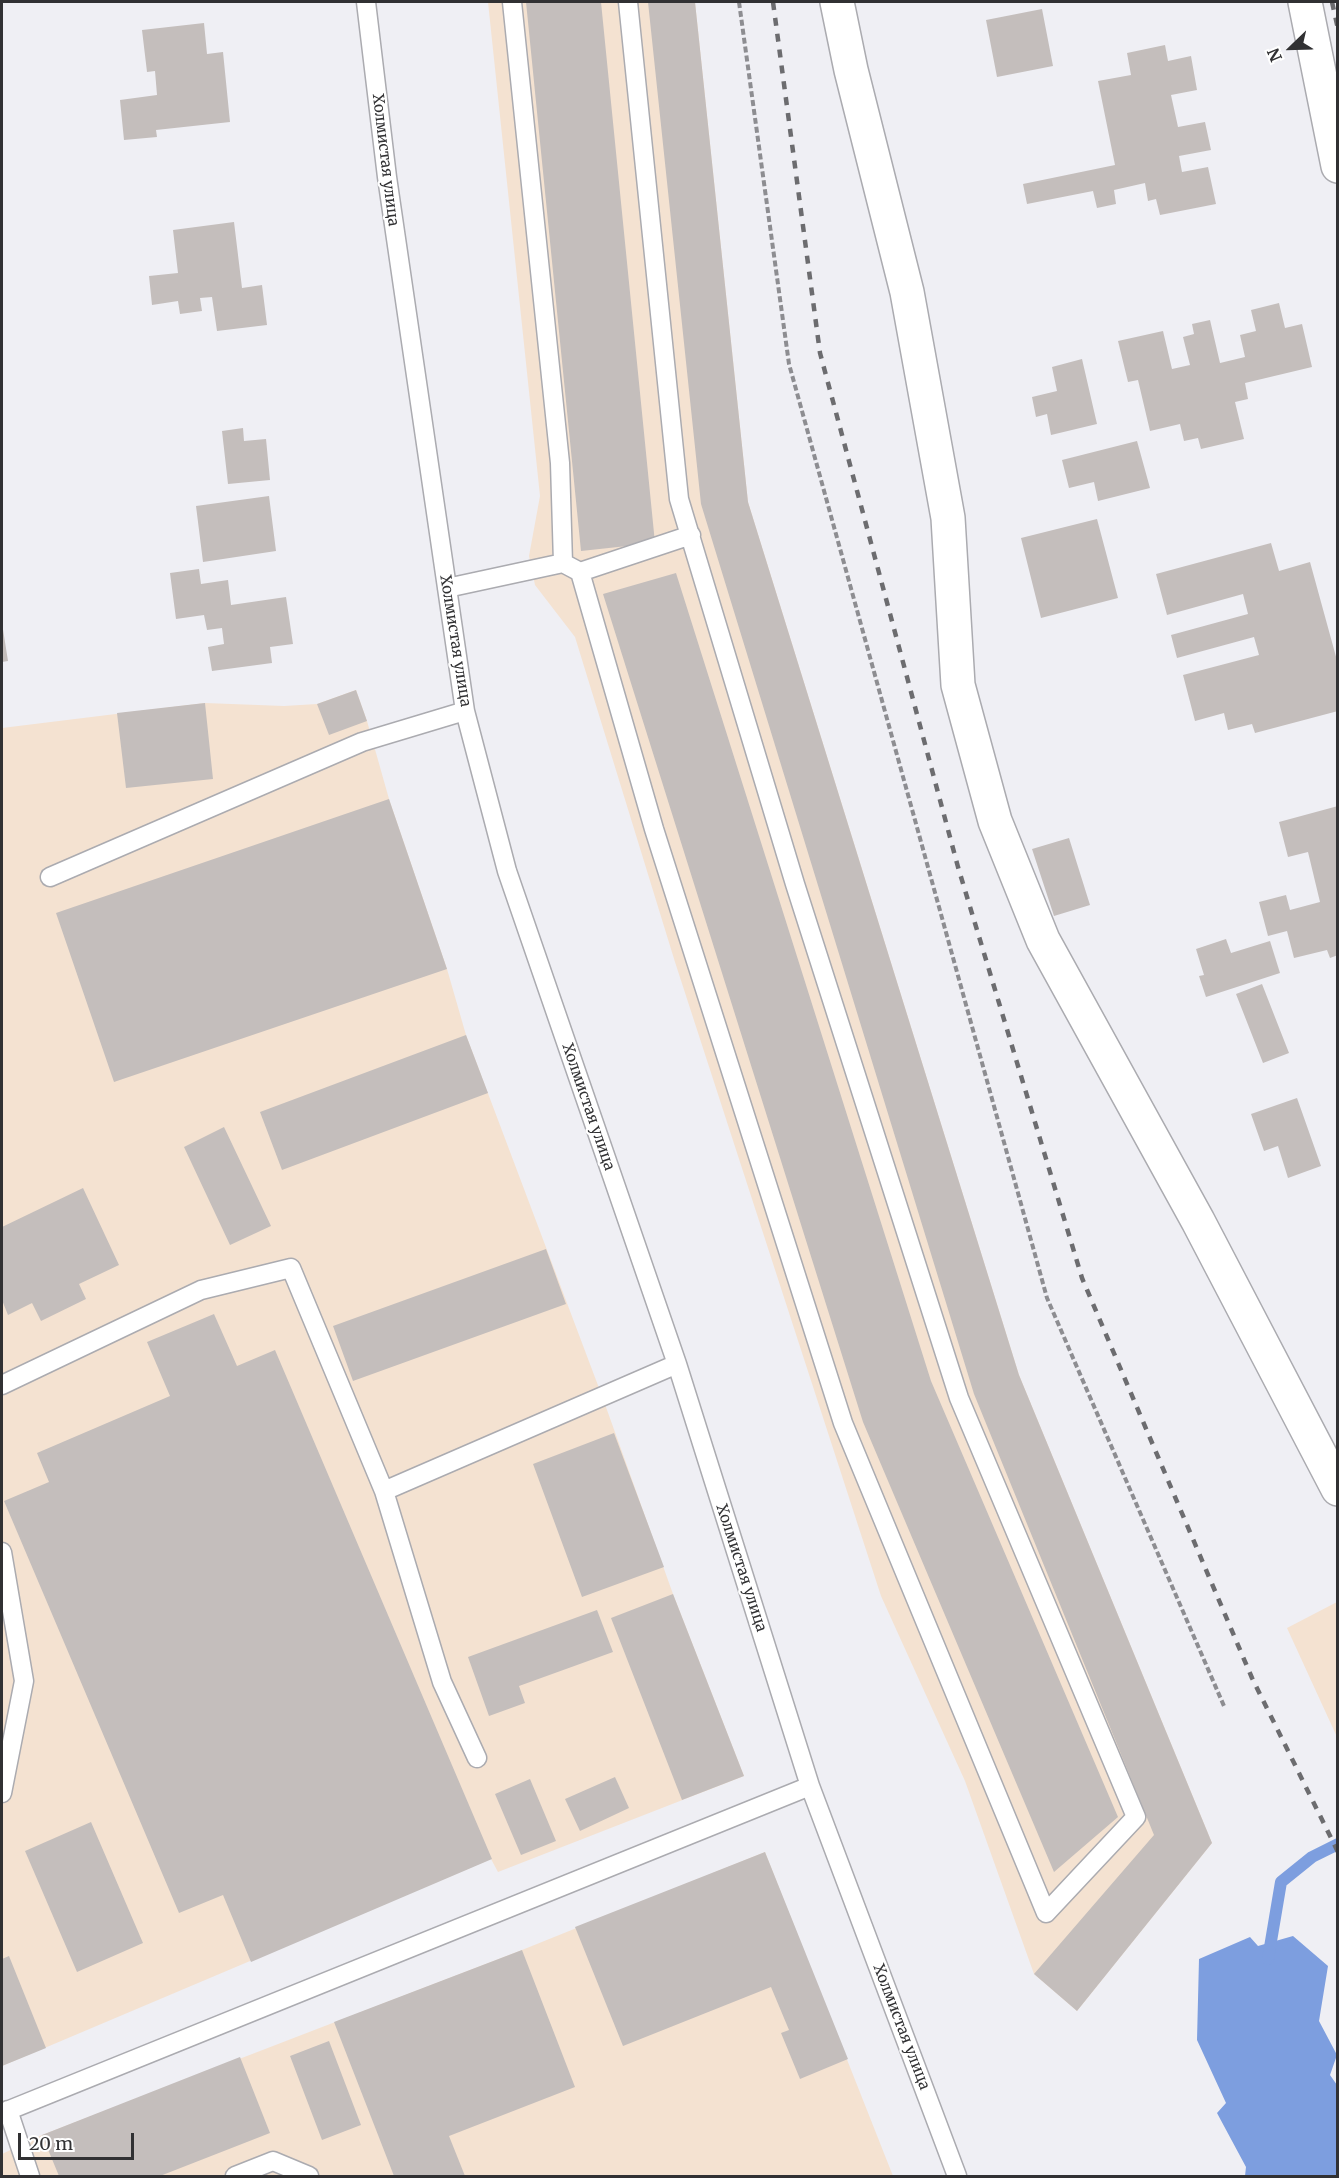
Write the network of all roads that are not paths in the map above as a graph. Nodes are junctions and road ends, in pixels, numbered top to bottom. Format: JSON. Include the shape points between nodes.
{"nodes":[{"id":1,"x":366,"y":2,"type":"edge"},
{"id":2,"x":512,"y":2,"type":"edge"},
{"id":3,"x":628,"y":2,"type":"edge"},
{"id":4,"x":837,"y":2,"type":"edge"},
{"id":5,"x":1305,"y":2,"type":"edge"},
{"id":6,"x":1338,"y":166,"type":"edge"},
{"id":7,"x":691,"y":535,"type":"junction"},
{"id":8,"x":563,"y":563,"type":"junction"},
{"id":9,"x":580,"y":572,"type":"junction"},
{"id":10,"x":447,"y":588,"type":"junction"},
{"id":11,"x":465,"y":711,"type":"junction"},
{"id":12,"x":50,"y":877,"type":"dead end"},
{"id":13,"x":677,"y":1364,"type":"junction"},
{"id":14,"x":2,"y":1385,"type":"edge"},
{"id":15,"x":1338,"y":1489,"type":"edge"},
{"id":16,"x":384,"y":1491,"type":"junction"},
{"id":17,"x":2,"y":1552,"type":"edge"},
{"id":18,"x":477,"y":1758,"type":"dead end"},
{"id":19,"x":810,"y":1786,"type":"junction"},
{"id":20,"x":2,"y":1793,"type":"edge"},
{"id":21,"x":5,"y":2111,"type":"edge"},
{"id":22,"x":30,"y":2176,"type":"edge"},
{"id":23,"x":235,"y":2176,"type":"edge"},
{"id":24,"x":309,"y":2176,"type":"edge"},
{"id":25,"x":957,"y":2176,"type":"edge"}],
"edges":[{"from":1,"to":10,"type":"lane","name":"Холмистая улица","via":[[387,177]]},
{"from":2,"to":8,"type":"lane","via":[[560,463]]},
{"from":3,"to":7,"type":"lane","via":[[680,499]]},
{"from":4,"to":15,"type":"street","via":[[907,292],[948,518],[958,685],[995,821],[1043,940],[1198,1221]]},
{"from":5,"to":6,"type":"street"},
{"from":7,"to":9,"type":"lane"},
{"from":7,"to":9,"type":"lane","via":[[795,884],[959,1398],[1136,1817],[1046,1913],[843,1423],[654,829]]},
{"from":8,"to":9,"type":"lane"},
{"from":8,"to":10,"type":"lane"},
{"from":10,"to":11,"type":"lane","name":"Холмистая улица"},
{"from":11,"to":12,"type":"lane","via":[[362,742]]},
{"from":11,"to":13,"type":"lane","name":"Холмистая улица","via":[[507,871]]},
{"from":13,"to":16,"type":"lane"},
{"from":13,"to":19,"type":"lane","name":"Холмистая улица"},
{"from":14,"to":16,"type":"lane","via":[[201,1290],[291,1268]]},
{"from":16,"to":18,"type":"lane","via":[[442,1682]]},
{"from":17,"to":20,"type":"lane","via":[[24,1681]]},
{"from":19,"to":21,"type":"lane"},
{"from":19,"to":25,"type":"lane","name":"Холмистая улица"},
{"from":21,"to":22,"type":"lane"},
{"from":23,"to":24,"type":"lane","via":[[273,2161]]}]}
